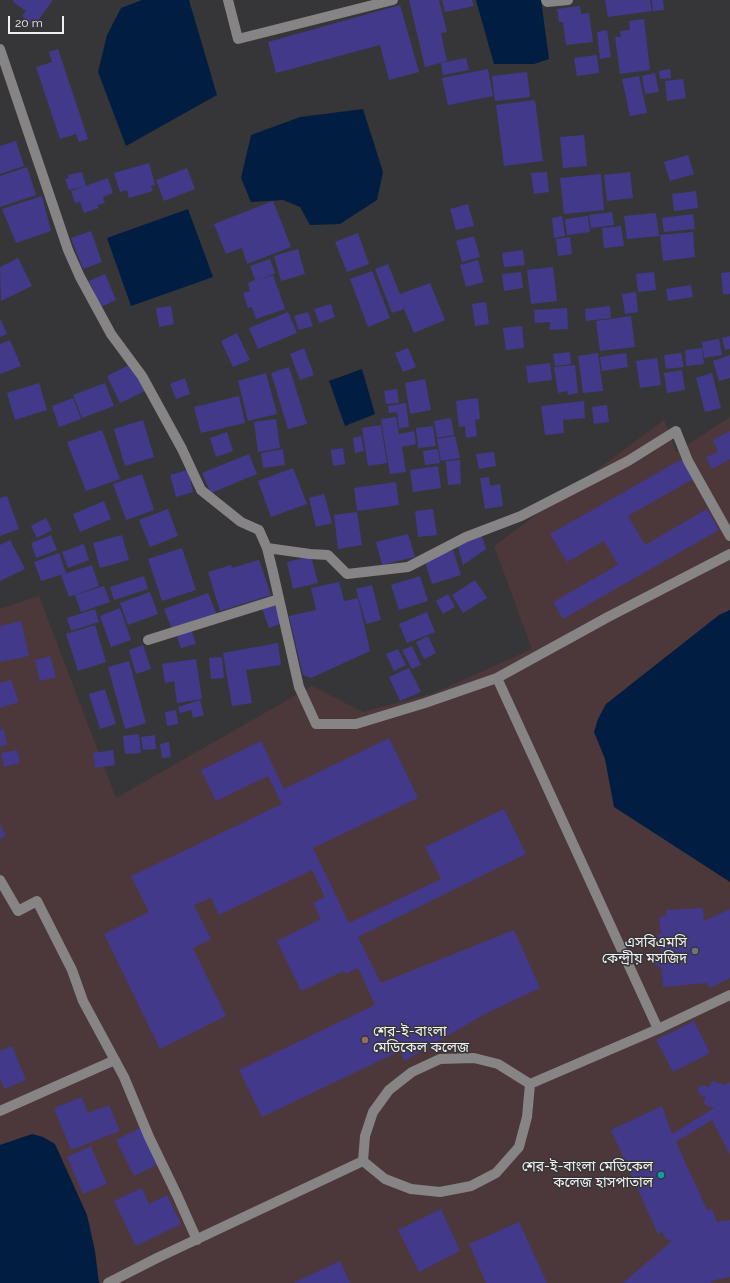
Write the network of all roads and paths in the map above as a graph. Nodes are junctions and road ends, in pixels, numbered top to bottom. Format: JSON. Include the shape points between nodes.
{"nodes":[{"id":1,"x":228,"y":0,"type":"edge"},
{"id":2,"x":393,"y":0,"type":"edge"},
{"id":3,"x":546,"y":0,"type":"edge"},
{"id":4,"x":568,"y":0,"type":"edge"},
{"id":5,"x":0,"y":49,"type":"edge"},
{"id":6,"x":730,"y":536,"type":"edge"},
{"id":7,"x":267,"y":548,"type":"junction"},
{"id":8,"x":730,"y":554,"type":"edge"},
{"id":9,"x":279,"y":599,"type":"junction"},
{"id":10,"x":148,"y":640,"type":"dead end"},
{"id":11,"x":497,"y":678,"type":"junction"},
{"id":12,"x":0,"y":880,"type":"edge"},
{"id":13,"x":730,"y":995,"type":"edge"},
{"id":14,"x":658,"y":1029,"type":"junction"},
{"id":15,"x":115,"y":1060,"type":"junction"},
{"id":16,"x":530,"y":1084,"type":"junction"},
{"id":17,"x":0,"y":1111,"type":"edge"},
{"id":18,"x":362,"y":1161,"type":"junction"},
{"id":19,"x":197,"y":1240,"type":"junction"},
{"id":20,"x":108,"y":1283,"type":"edge"}],
"edges":[{"from":1,"to":2,"type":"street","via":[[238,39]]},
{"from":3,"to":4,"type":"street"},
{"from":5,"to":7,"type":"street","via":[[68,250],[80,278],[111,334],[142,376],[182,448],[201,490],[241,522],[259,530]]},
{"from":6,"to":7,"type":"street","via":[[688,462],[676,431],[628,461],[521,516],[466,537],[408,567],[347,574],[328,555]]},
{"from":7,"to":9,"type":"street"},
{"from":8,"to":11,"type":"street"},
{"from":9,"to":10,"type":"street"},
{"from":9,"to":11,"type":"street","via":[[298,687],[316,724],[356,724],[425,704]]},
{"from":11,"to":14,"type":"street"},
{"from":12,"to":15,"type":"street","via":[[18,911],[37,901],[72,970],[83,1001]]},
{"from":13,"to":14,"type":"street"},
{"from":14,"to":16,"type":"street"},
{"from":15,"to":17,"type":"street"},
{"from":15,"to":19,"type":"street"},
{"from":16,"to":18,"type":"street","via":[[498,1064],[474,1058],[440,1059],[412,1072],[389,1090],[373,1112],[365,1136]]},
{"from":16,"to":18,"type":"street","via":[[527,1117],[519,1147],[496,1173],[471,1186],[440,1192],[411,1189],[385,1179]]},
{"from":18,"to":19,"type":"street"},
{"from":19,"to":20,"type":"street"}]}
